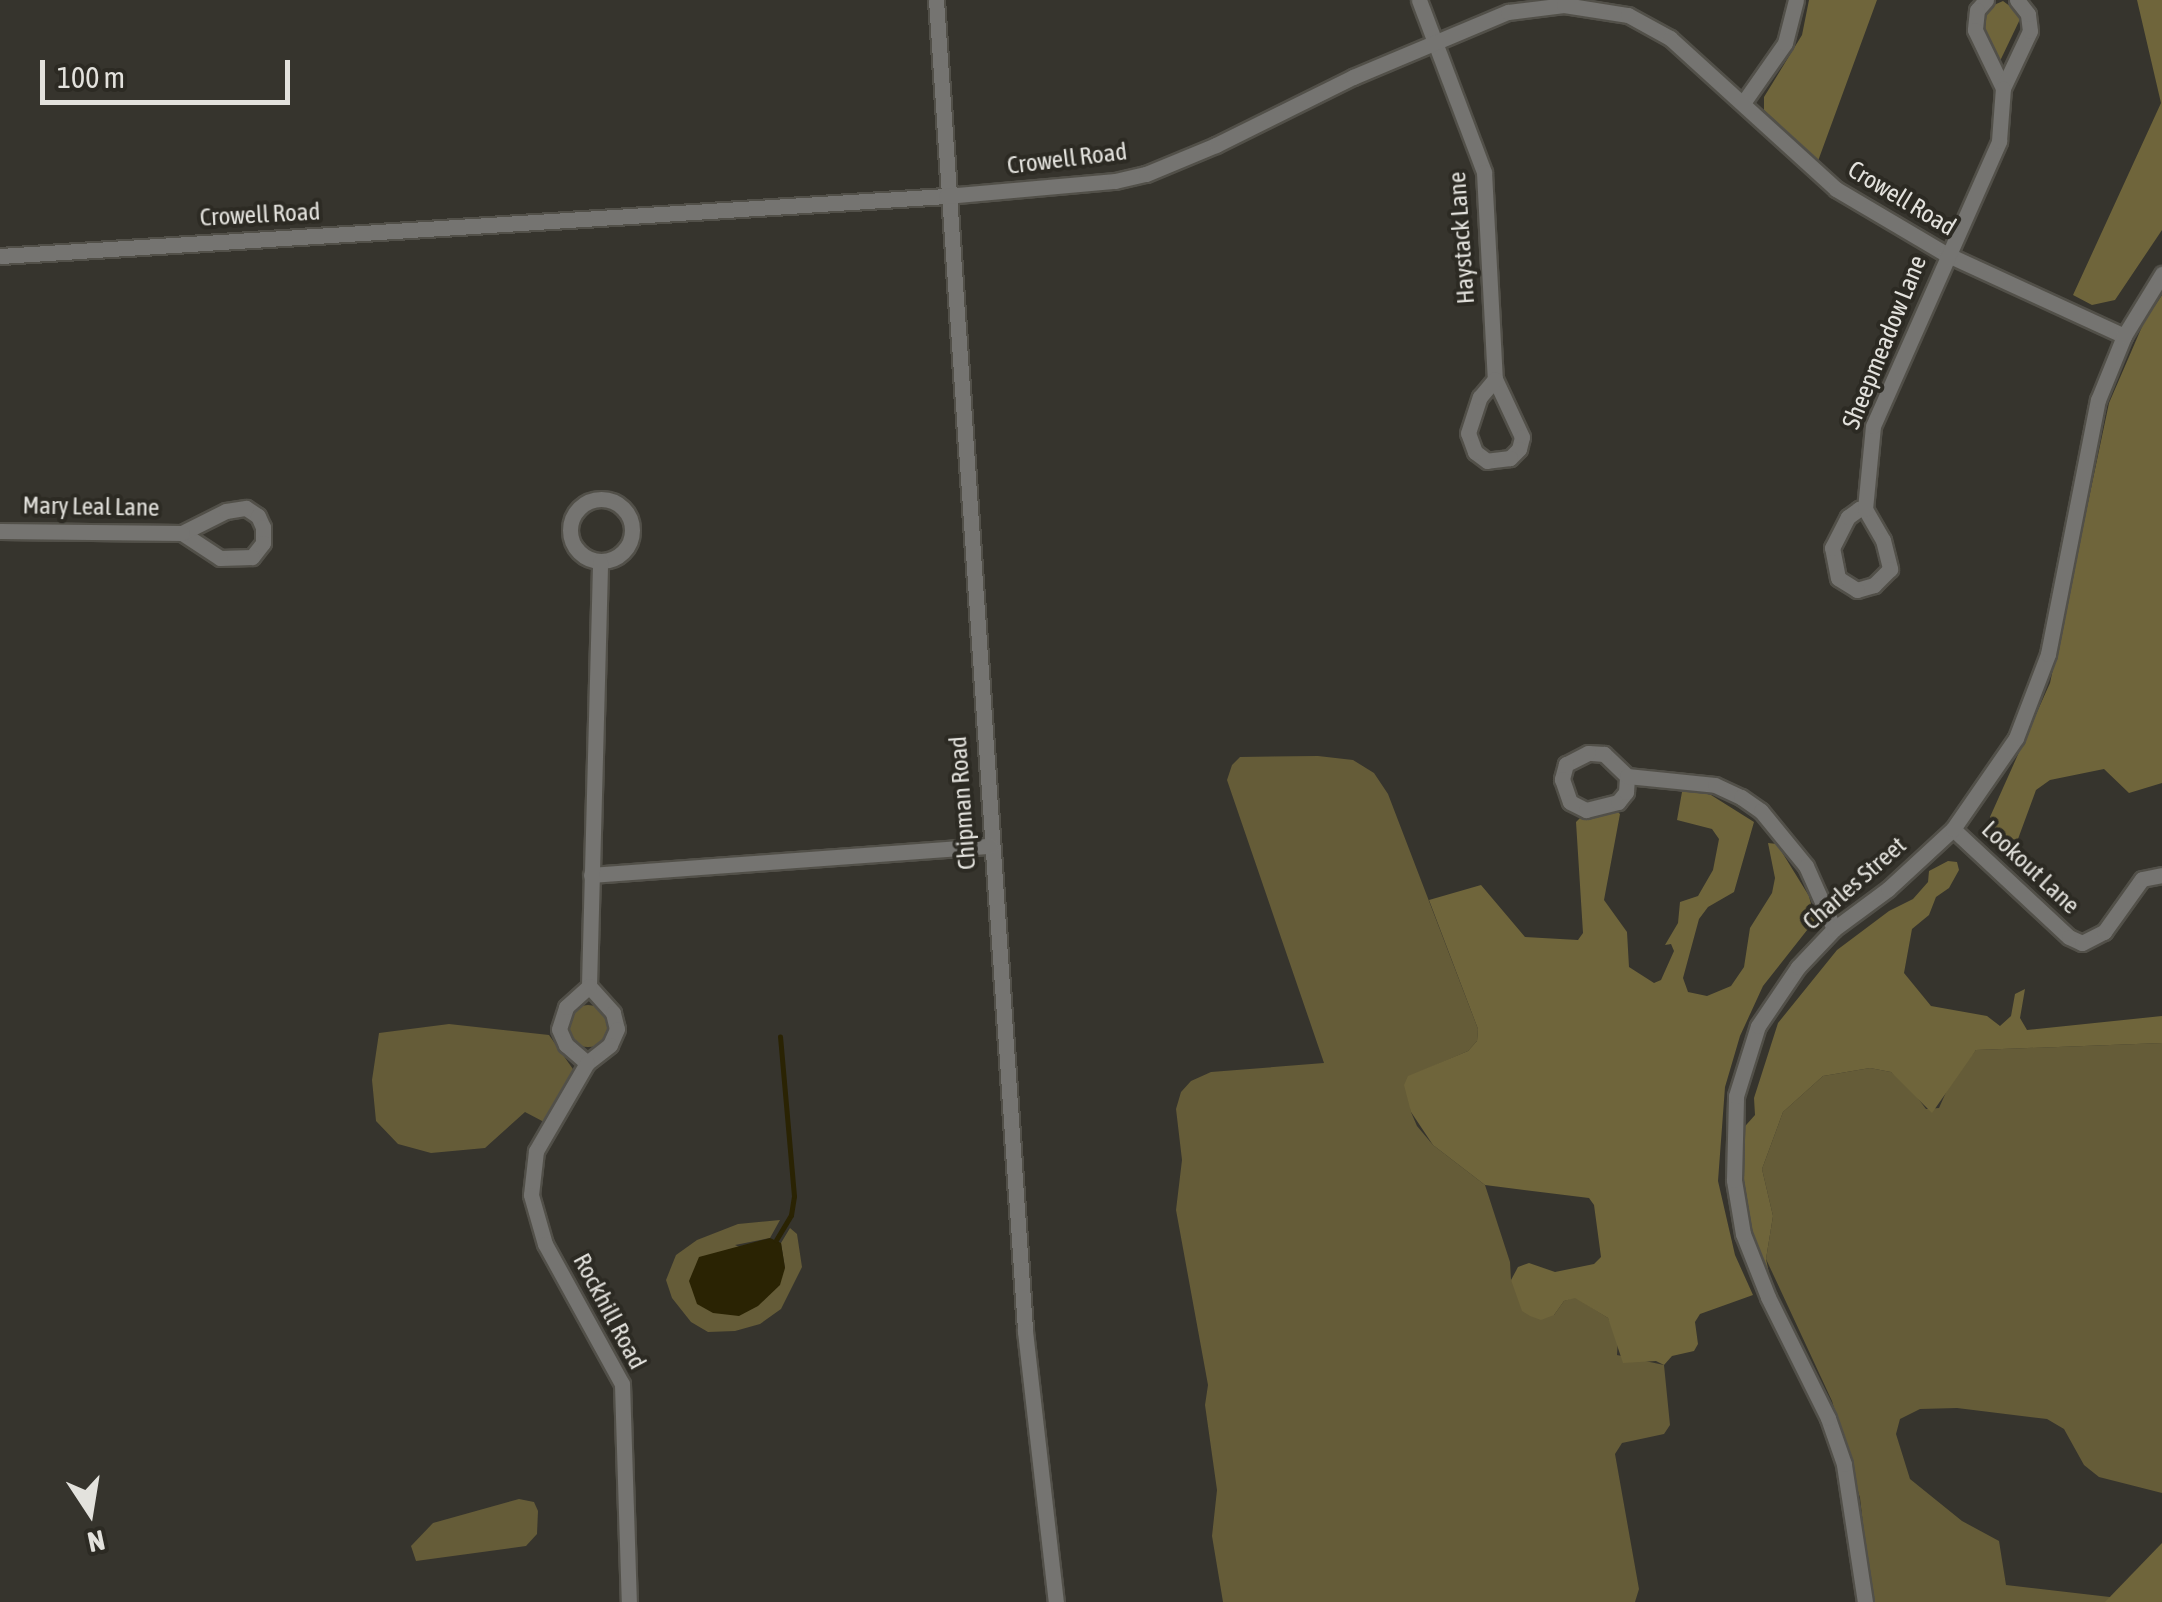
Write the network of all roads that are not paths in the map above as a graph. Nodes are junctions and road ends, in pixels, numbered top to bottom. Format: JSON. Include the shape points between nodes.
{"nodes":[{"id":1,"x":936,"y":0,"type":"edge"},
{"id":2,"x":1419,"y":0,"type":"edge"},
{"id":3,"x":1796,"y":0,"type":"edge"},
{"id":4,"x":1986,"y":0,"type":"edge"},
{"id":5,"x":2017,"y":0,"type":"edge"},
{"id":6,"x":1437,"y":40,"type":"junction"},
{"id":7,"x":2003,"y":88,"type":"junction"},
{"id":8,"x":1742,"y":103,"type":"junction"},
{"id":9,"x":946,"y":196,"type":"junction"},
{"id":10,"x":1946,"y":254,"type":"junction"},
{"id":11,"x":0,"y":256,"type":"edge"},
{"id":12,"x":2162,"y":274,"type":"edge"},
{"id":13,"x":2124,"y":336,"type":"junction"},
{"id":14,"x":1495,"y":379,"type":"junction"},
{"id":15,"x":1864,"y":508,"type":"junction"},
{"id":16,"x":0,"y":531,"type":"edge"},
{"id":17,"x":182,"y":532,"type":"junction"},
{"id":18,"x":600,"y":562,"type":"junction"},
{"id":19,"x":1627,"y":776,"type":"junction"},
{"id":20,"x":1954,"y":829,"type":"junction"},
{"id":21,"x":990,"y":846,"type":"junction"},
{"id":22,"x":2162,"y":875,"type":"edge"},
{"id":23,"x":591,"y":876,"type":"junction"},
{"id":24,"x":1834,"y":929,"type":"junction"},
{"id":25,"x":588,"y":986,"type":"junction"},
{"id":26,"x":587,"y":1062,"type":"junction"},
{"id":27,"x":629,"y":1602,"type":"edge"},
{"id":28,"x":1056,"y":1602,"type":"edge"},
{"id":29,"x":1866,"y":1602,"type":"edge"}],
"edges":[{"from":1,"to":9,"type":"street","name":"Chipman Road"},
{"from":2,"to":6,"type":"street","name":"Haystack Lane"},
{"from":3,"to":8,"type":"street","via":[[1785,43]]},
{"from":4,"to":7,"type":"street","via":[[1974,30]]},
{"from":5,"to":7,"type":"street","via":[[2030,31]]},
{"from":6,"to":8,"type":"street","name":"Crowell Road","via":[[1543,4],[1599,7],[1670,38]]},
{"from":6,"to":9,"type":"street","name":"Crowell Road","via":[[1146,174]]},
{"from":6,"to":14,"type":"street","name":"Haystack Lane","via":[[1484,172]]},
{"from":7,"to":10,"type":"street","name":"Sheepmeadow Lane","via":[[1999,141]]},
{"from":8,"to":10,"type":"street","name":"Crowell Road","via":[[1836,189]]},
{"from":9,"to":11,"type":"street","name":"Crowell Road"},
{"from":9,"to":21,"type":"street","name":"Chipman Road"},
{"from":10,"to":13,"type":"street","name":"Crowell Road"},
{"from":10,"to":15,"type":"street","name":"Sheepmeadow Lane","via":[[1873,426]]},
{"from":12,"to":13,"type":"street","name":"Charles Street"},
{"from":13,"to":20,"type":"street","name":"Charles Street","via":[[2090,431],[2043,674],[2016,738]]},
{"from":14,"to":14,"type":"street","name":"Haystack Lane","via":[[1522,436],[1510,458],[1487,461],[1468,433],[1480,396]]},
{"from":15,"to":15,"type":"street","via":[[1890,569],[1857,590],[1838,578],[1832,548],[1848,517]]},
{"from":16,"to":17,"type":"street","name":"Mary Leal Lane"},
{"from":17,"to":17,"type":"street","name":"Mary Leal Lane","via":[[226,510],[246,508],[258,516],[263,543],[252,557],[220,558]]},
{"from":18,"to":18,"type":"street","via":[[624,552],[632,526],[620,505],[596,499],[580,506],[569,529],[579,553]]},
{"from":18,"to":23,"type":"street"},
{"from":19,"to":19,"type":"street","via":[[1618,802],[1586,810],[1570,802],[1562,778],[1566,764],[1588,753],[1604,754]]},
{"from":19,"to":24,"type":"street","via":[[1716,785],[1761,811],[1806,866]]},
{"from":20,"to":22,"type":"street","name":"Lookout Lane","via":[[2082,943],[2104,932],[2142,879]]},
{"from":20,"to":24,"type":"street","name":"Charles Street"},
{"from":21,"to":23,"type":"street"},
{"from":21,"to":28,"type":"street","name":"Chipman Road","via":[[1030,1395]]},
{"from":23,"to":25,"type":"street"},
{"from":24,"to":29,"type":"street","name":"Charles Street","via":[[1758,1026],[1736,1096],[1734,1180],[1753,1260],[1844,1464]]},
{"from":25,"to":26,"type":"street","via":[[566,1007],[559,1030]]},
{"from":25,"to":26,"type":"street","name":"Rockhill Road","via":[[614,1013],[616,1029],[610,1045]]},
{"from":26,"to":27,"type":"street","name":"Rockhill Road","via":[[536,1151],[531,1195],[545,1244],[622,1384]]}]}
